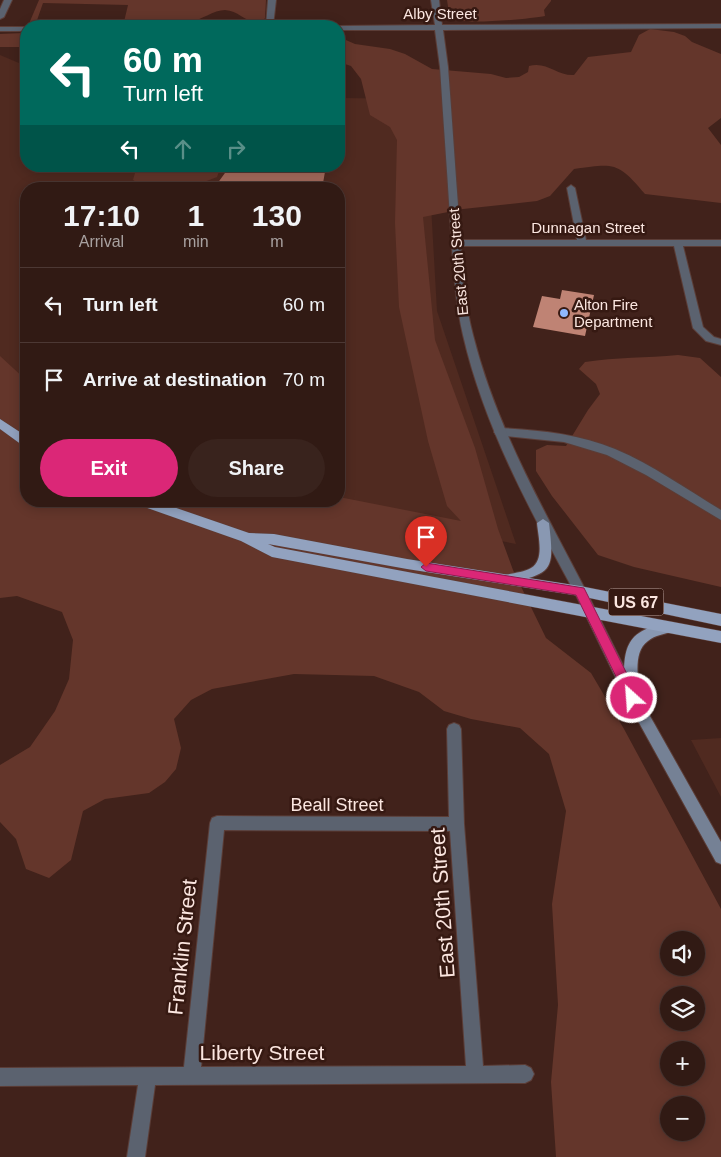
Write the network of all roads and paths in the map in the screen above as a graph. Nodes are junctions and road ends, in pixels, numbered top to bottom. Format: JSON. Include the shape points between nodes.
{"nodes":[{"id":1,"x":8,"y":0,"type":"edge"},
{"id":2,"x":272,"y":0,"type":"edge"},
{"id":3,"x":436,"y":0,"type":"edge"},
{"id":4,"x":0,"y":17,"type":"edge"},
{"id":5,"x":270,"y":20,"type":"edge"},
{"id":6,"x":721,"y":26,"type":"edge"},
{"id":7,"x":440,"y":27,"type":"junction"},
{"id":8,"x":345,"y":28,"type":"edge"},
{"id":9,"x":20,"y":29,"type":"edge"},
{"id":10,"x":0,"y":30,"type":"edge"},
{"id":11,"x":571,"y":188,"type":"dead end"},
{"id":12,"x":582,"y":242,"type":"junction"},
{"id":13,"x":456,"y":243,"type":"junction"},
{"id":14,"x":678,"y":243,"type":"junction"},
{"id":15,"x":721,"y":243,"type":"edge"},
{"id":16,"x":721,"y":342,"type":"edge"},
{"id":17,"x":0,"y":424,"type":"edge"},
{"id":18,"x":500,"y":432,"type":"junction"},
{"id":19,"x":20,"y":438,"type":"edge"},
{"id":20,"x":158,"y":507,"type":"edge"},
{"id":21,"x":721,"y":516,"type":"edge"},
{"id":22,"x":543,"y":523,"type":"junction"},
{"id":23,"x":246,"y":537,"type":"junction"},
{"id":24,"x":505,"y":579,"type":"junction"},
{"id":25,"x":580,"y":591,"type":"junction"},
{"id":26,"x":590,"y":611,"type":"junction"},
{"id":27,"x":721,"y":620,"type":"edge"},
{"id":28,"x":669,"y":627,"type":"junction"},
{"id":29,"x":721,"y":638,"type":"edge"},
{"id":30,"x":632,"y":698,"type":"junction"},
{"id":31,"x":454,"y":729,"type":"dead end"},
{"id":32,"x":216,"y":823,"type":"joint"},
{"id":33,"x":457,"y":824,"type":"junction"},
{"id":34,"x":721,"y":857,"type":"edge"},
{"id":35,"x":475,"y":1074,"type":"junction"},
{"id":36,"x":525,"y":1074,"type":"dead end"},
{"id":37,"x":192,"y":1075,"type":"junction"},
{"id":38,"x":148,"y":1076,"type":"junction"},
{"id":39,"x":0,"y":1077,"type":"edge"},
{"id":40,"x":136,"y":1157,"type":"edge"}],
"edges":[{"from":1,"to":4,"type":"street"},
{"from":2,"to":5,"type":"street"},
{"from":3,"to":7,"type":"street","name":"East 20th Street"},
{"from":6,"to":7,"type":"street","name":"Alby Street"},
{"from":7,"to":8,"type":"street","name":"Alby Street"},
{"from":7,"to":13,"type":"street","name":"East 20th Street"},
{"from":9,"to":10,"type":"street"},
{"from":11,"to":12,"type":"street"},
{"from":12,"to":13,"type":"street","name":"Dunnagan Street"},
{"from":12,"to":14,"type":"street","name":"Dunnagan Street"},
{"from":13,"to":18,"type":"street","name":"East 20th Street","via":[[464,322],[479,378]]},
{"from":14,"to":15,"type":"street","name":"Dunnagan Street"},
{"from":14,"to":16,"type":"street","via":[[698,328],[710,339]]},
{"from":17,"to":19,"type":"highway"},
{"from":18,"to":21,"type":"street","via":[[544,434],[606,450],[640,466]]},
{"from":18,"to":22,"type":"street","name":"East 20th Street"},
{"from":20,"to":23,"type":"highway","number":"US 67"},
{"from":22,"to":24,"type":"main road","via":[[544,563],[535,572]]},
{"from":22,"to":25,"type":"street","name":"East 20th Street"},
{"from":23,"to":24,"type":"highway","number":"US 67"},
{"from":23,"to":26,"type":"highway","number":"US 67","via":[[272,552]]},
{"from":24,"to":25,"type":"highway","number":"US 67"},
{"from":25,"to":26,"type":"main road"},
{"from":25,"to":27,"type":"highway","number":"US 67"},
{"from":26,"to":28,"type":"highway","number":"US 67"},
{"from":26,"to":30,"type":"main road"},
{"from":28,"to":29,"type":"highway","number":"US 67"},
{"from":28,"to":30,"type":"main road","via":[[641,638],[633,648]]},
{"from":30,"to":34,"type":"main road"},
{"from":31,"to":33,"type":"street","name":"East 20th Street"},
{"from":32,"to":33,"type":"street","name":"Beall Street"},
{"from":32,"to":37,"type":"street","name":"Franklin Street"},
{"from":33,"to":35,"type":"street","name":"East 20th Street"},
{"from":35,"to":36,"type":"street","name":"Liberty Street"},
{"from":35,"to":37,"type":"street","name":"Liberty Street"},
{"from":37,"to":38,"type":"street","name":"Liberty Street"},
{"from":38,"to":39,"type":"street","name":"Liberty Street"},
{"from":38,"to":40,"type":"street"}]}
